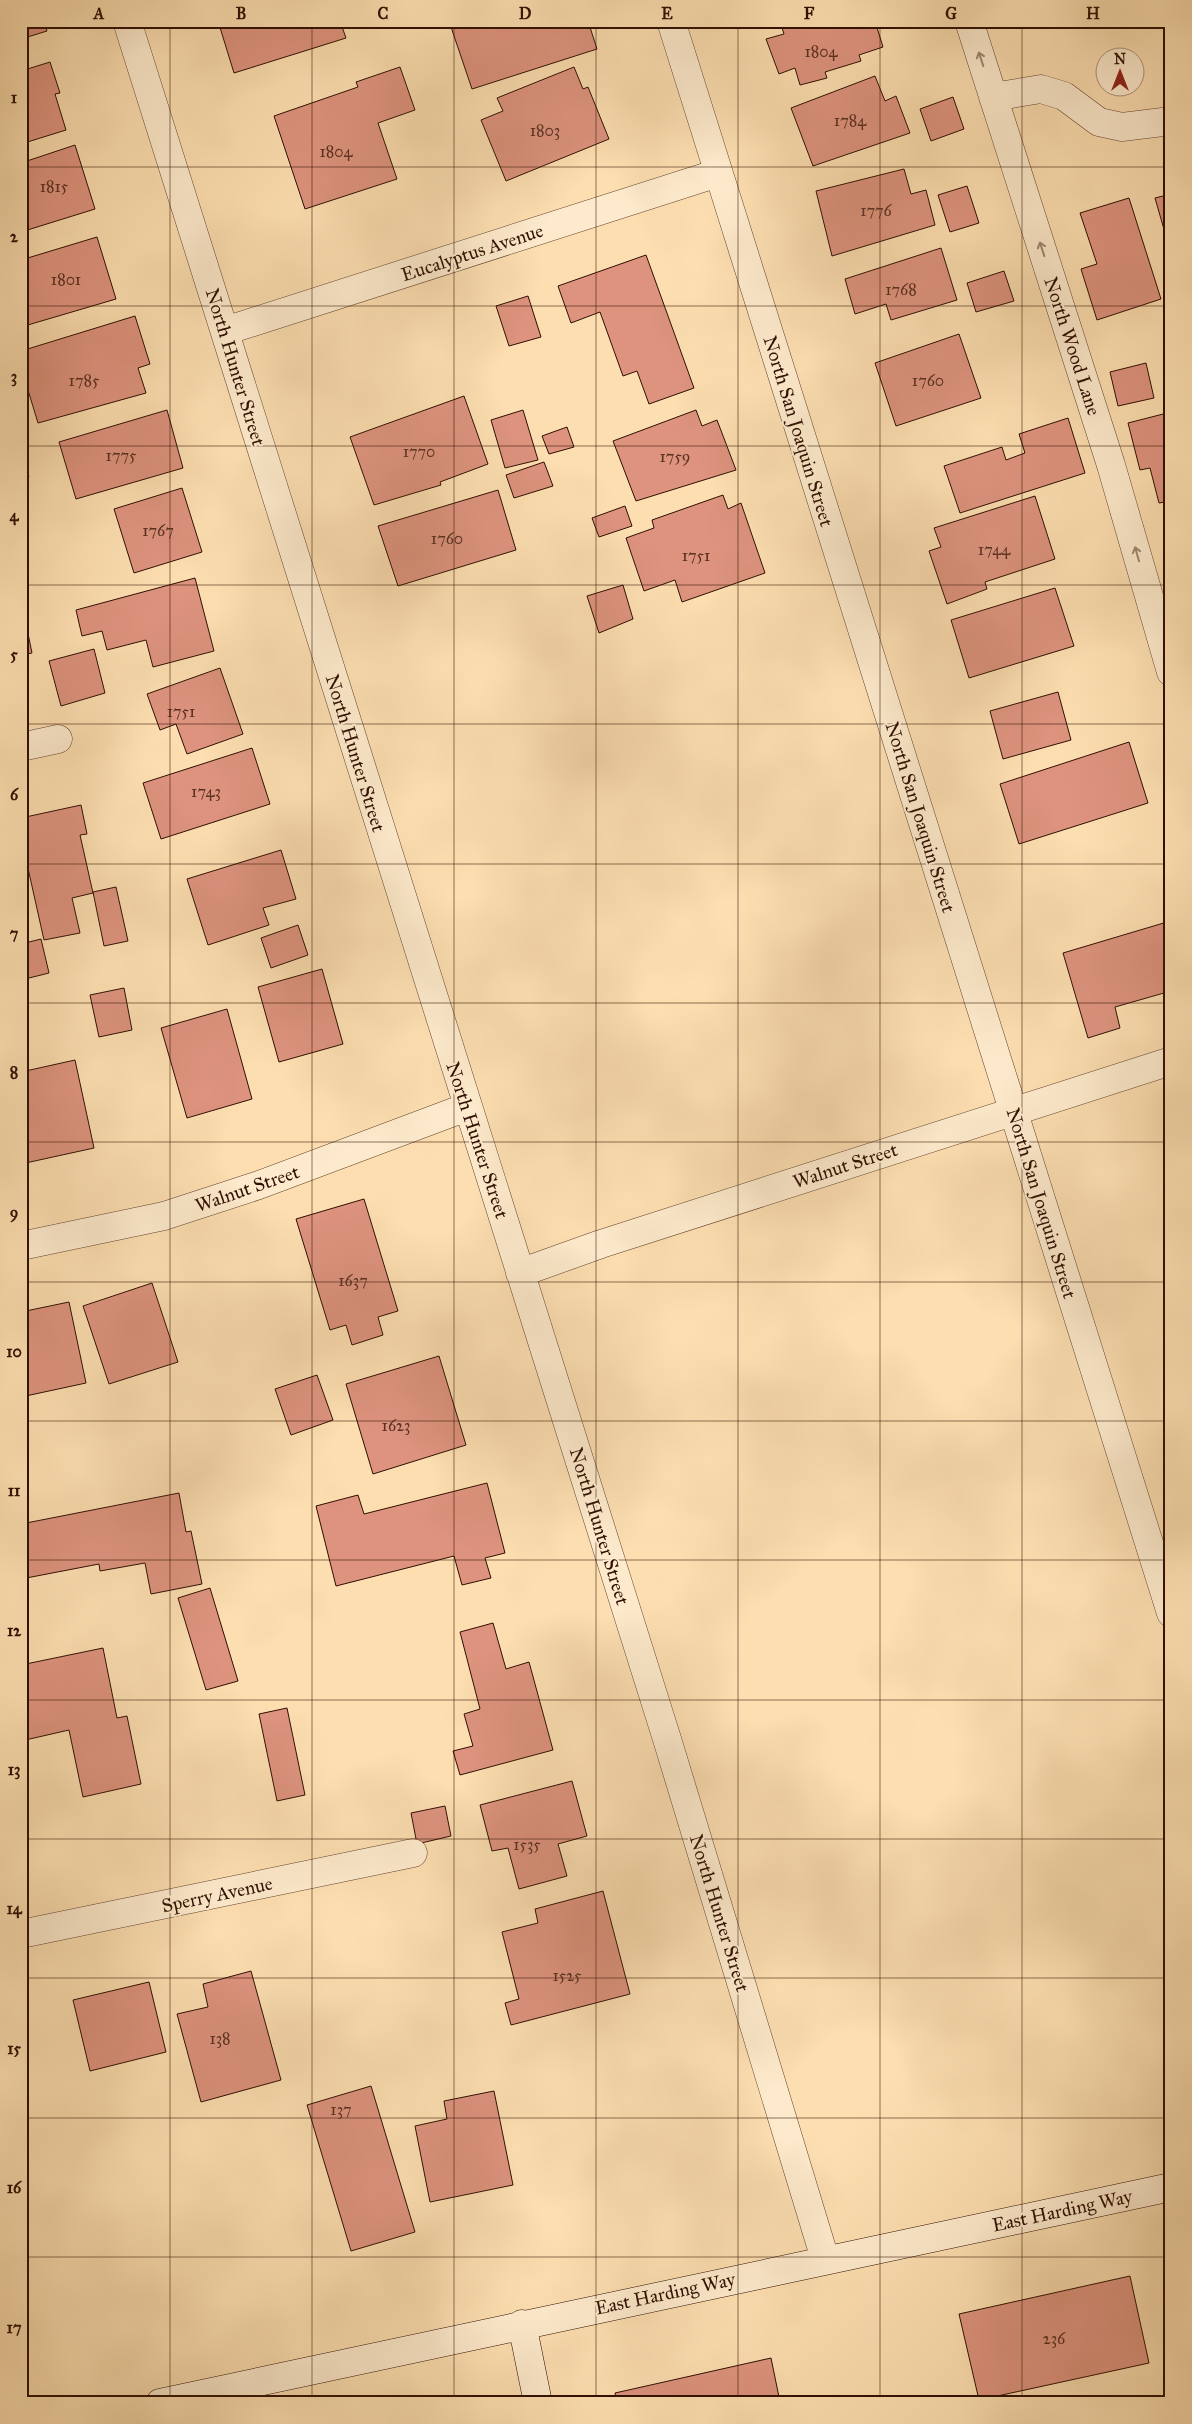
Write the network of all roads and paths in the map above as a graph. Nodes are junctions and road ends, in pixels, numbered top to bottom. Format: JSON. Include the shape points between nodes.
{"nodes":[{"id":1,"x":126,"y":21,"type":"edge"},
{"id":2,"x":671,"y":21,"type":"edge"},
{"id":3,"x":969,"y":21,"type":"edge"},
{"id":4,"x":994,"y":97,"type":"junction"},
{"id":5,"x":1171,"y":121,"type":"edge"},
{"id":6,"x":718,"y":173,"type":"junction"},
{"id":7,"x":225,"y":331,"type":"junction"},
{"id":8,"x":1161,"y":599,"type":"edge"},
{"id":9,"x":1171,"y":672,"type":"edge"},
{"id":10,"x":58,"y":740,"type":"dead end"},
{"id":11,"x":21,"y":747,"type":"edge"},
{"id":12,"x":1171,"y":1061,"type":"edge"},
{"id":13,"x":467,"y":1107,"type":"junction"},
{"id":14,"x":1014,"y":1111,"type":"junction"},
{"id":15,"x":21,"y":1246,"type":"edge"},
{"id":16,"x":520,"y":1273,"type":"junction"},
{"id":17,"x":1171,"y":1613,"type":"edge"},
{"id":18,"x":413,"y":1853,"type":"dead end"},
{"id":19,"x":21,"y":1934,"type":"edge"},
{"id":20,"x":1171,"y":2187,"type":"edge"},
{"id":21,"x":825,"y":2259,"type":"junction"},
{"id":22,"x":522,"y":2324,"type":"junction"},
{"id":23,"x":160,"y":2403,"type":"edge"},
{"id":24,"x":538,"y":2403,"type":"edge"}],
"edges":[{"from":1,"to":7,"type":"street","name":"North Hunter Street"},
{"from":2,"to":6,"type":"street","name":"North San Joaquin Street"},
{"from":4,"to":3,"type":"street","name":"North Wood Lane","one_way":true},
{"from":4,"to":5,"type":"street","via":[[1041,89],[1064,96],[1099,122],[1122,127]]},
{"from":8,"to":4,"type":"street","name":"North Wood Lane","one_way":true,"via":[[1111,465]]},
{"from":6,"to":7,"type":"street","name":"Eucalyptus Avenue"},
{"from":6,"to":14,"type":"street","name":"North San Joaquin Street"},
{"from":7,"to":13,"type":"street","name":"North Hunter Street"},
{"from":8,"to":9,"type":"street","name":"North Wood Lane"},
{"from":10,"to":11,"type":"street"},
{"from":12,"to":14,"type":"street","name":"Walnut Street"},
{"from":13,"to":15,"type":"street","name":"Walnut Street","via":[[259,1185],[164,1216]]},
{"from":13,"to":16,"type":"street","name":"North Hunter Street"},
{"from":14,"to":16,"type":"street","name":"Walnut Street"},
{"from":14,"to":17,"type":"street","name":"North San Joaquin Street"},
{"from":16,"to":21,"type":"street","name":"North Hunter Street"},
{"from":18,"to":19,"type":"street","name":"Sperry Avenue"},
{"from":20,"to":21,"type":"street","name":"East Harding Way"},
{"from":21,"to":22,"type":"street","name":"East Harding Way"},
{"from":22,"to":23,"type":"street","name":"East Harding Way"},
{"from":22,"to":24,"type":"street"}]}
